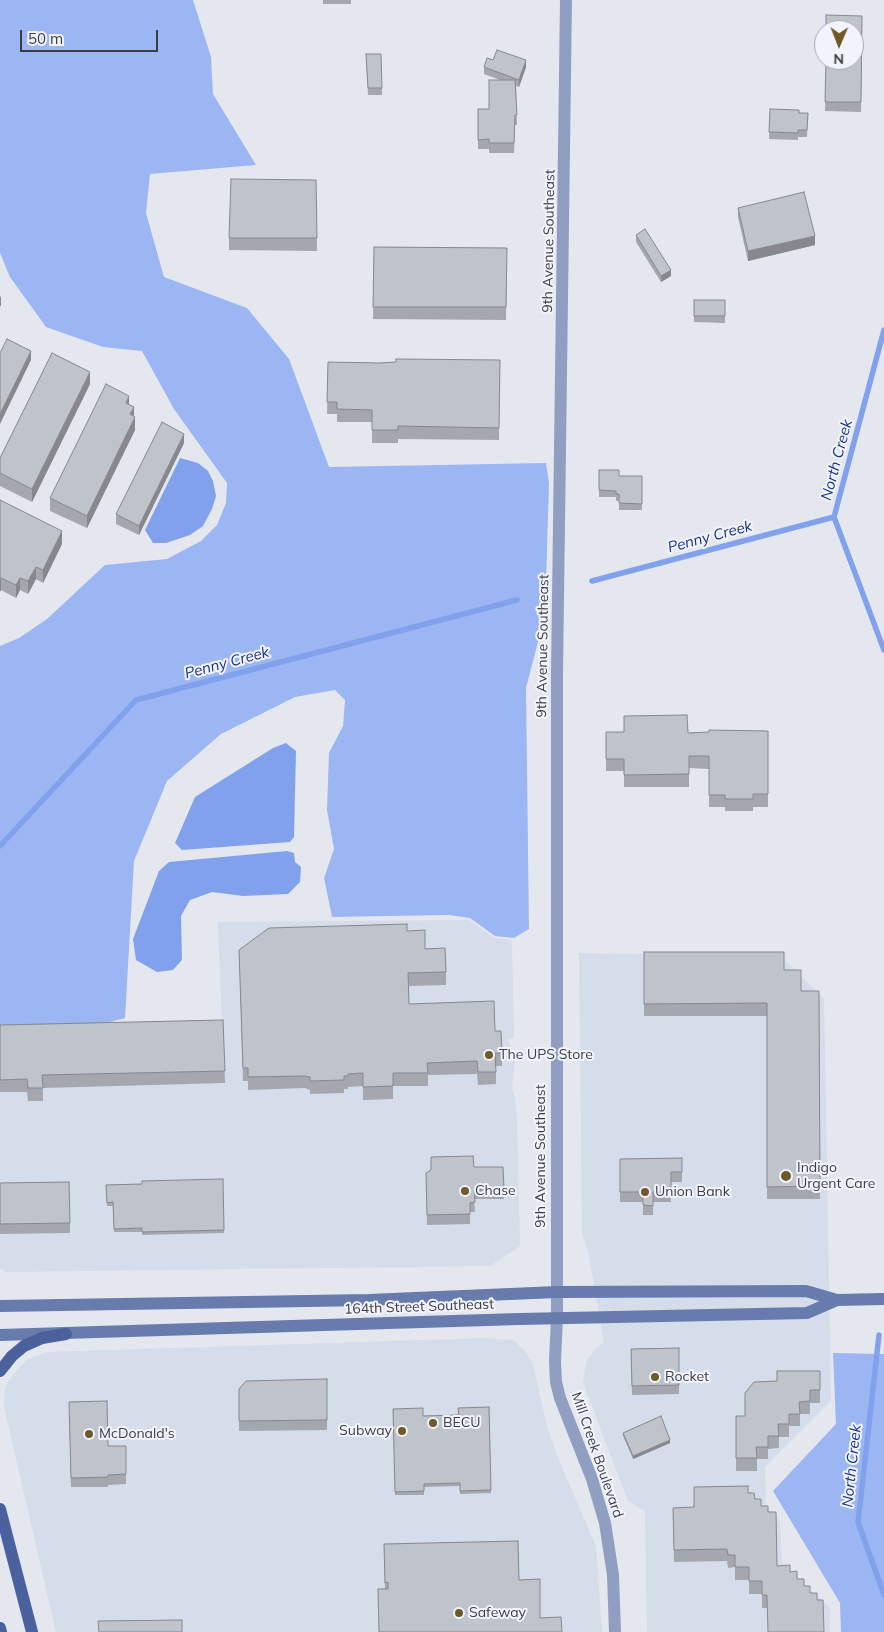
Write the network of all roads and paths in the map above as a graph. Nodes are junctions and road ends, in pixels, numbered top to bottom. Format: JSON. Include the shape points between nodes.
{"nodes":[{"id":1,"x":566,"y":0,"type":"edge"},
{"id":2,"x":557,"y":1292,"type":"junction"},
{"id":3,"x":884,"y":1299,"type":"edge"},
{"id":4,"x":837,"y":1300,"type":"junction"},
{"id":5,"x":0,"y":1306,"type":"edge"},
{"id":6,"x":556,"y":1318,"type":"junction"},
{"id":7,"x":66,"y":1334,"type":"junction"},
{"id":8,"x":0,"y":1335,"type":"edge"},
{"id":9,"x":0,"y":1371,"type":"edge"},
{"id":10,"x":0,"y":1509,"type":"edge"},
{"id":11,"x":32,"y":1632,"type":"edge"},
{"id":12,"x":615,"y":1632,"type":"edge"}],
"edges":[{"from":1,"to":2,"type":"street","name":"9th Avenue Southeast","via":[[557,673]]},
{"from":2,"to":4,"type":"main road","name":"164th Street Southeast","via":[[806,1291]]},
{"from":2,"to":5,"type":"main road","name":"164th Street Southeast","via":[[369,1300]]},
{"from":2,"to":6,"type":"street","name":"9th Avenue Southeast"},
{"from":3,"to":4,"type":"main road","name":"164th Street Southeast"},
{"from":4,"to":6,"type":"main road","name":"164th Street Southeast","via":[[807,1313]]},
{"from":6,"to":7,"type":"main road","name":"164th Street Southeast"},
{"from":6,"to":12,"type":"street","name":"Mill Creek Boulevard","via":[[556,1382],[605,1523],[613,1575]]},
{"from":7,"to":8,"type":"main road","name":"164th Street Southeast"},
{"from":7,"to":9,"type":"main road","via":[[42,1338],[24,1346]]},
{"from":10,"to":11,"type":"main road"}]}
